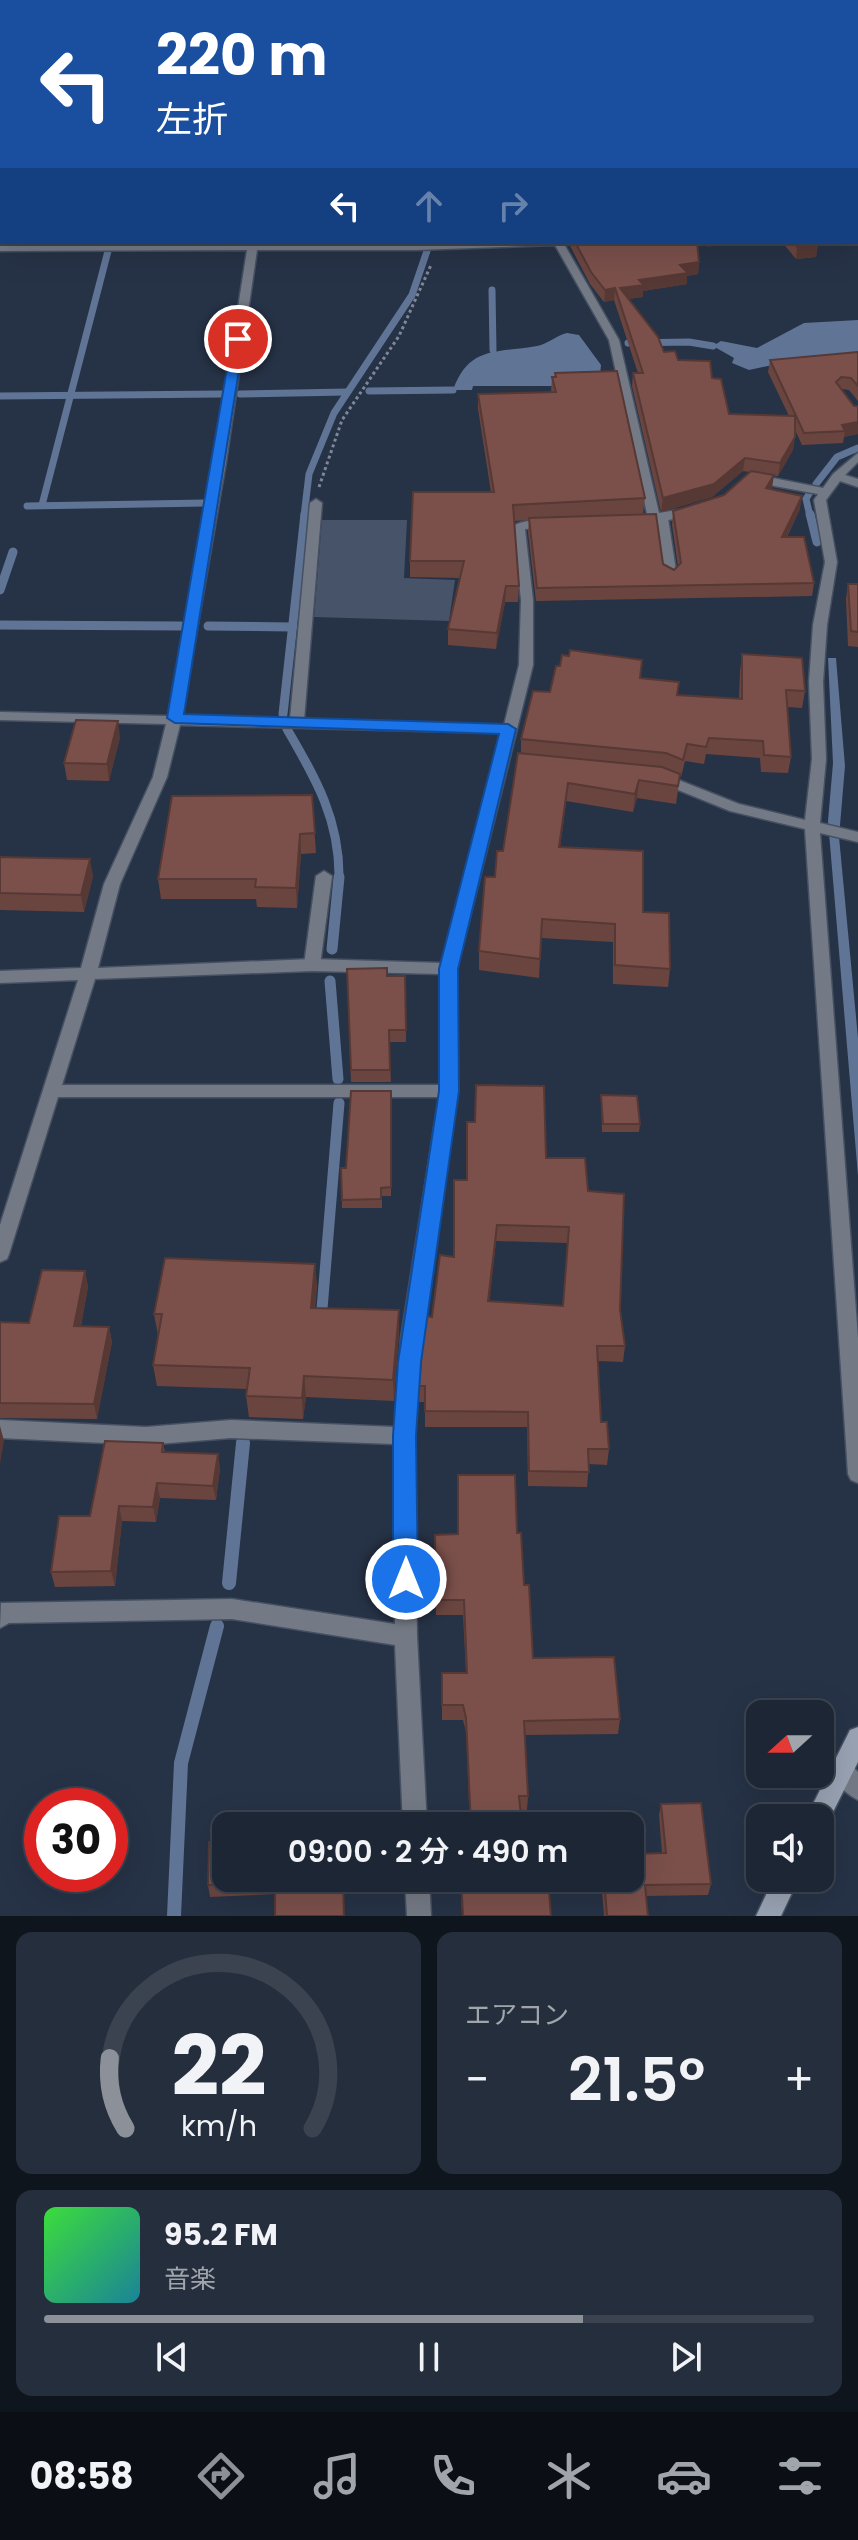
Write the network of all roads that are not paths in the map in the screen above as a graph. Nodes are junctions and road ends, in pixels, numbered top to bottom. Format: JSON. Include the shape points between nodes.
{"nodes":[{"id":1,"x":253,"y":244,"type":"edge"},
{"id":2,"x":498,"y":244,"type":"edge"},
{"id":3,"x":561,"y":244,"type":"edge"},
{"id":4,"x":0,"y":248,"type":"edge"},
{"id":5,"x":858,"y":456,"type":"edge"},
{"id":6,"x":837,"y":476,"type":"junction"},
{"id":7,"x":858,"y":483,"type":"edge"},
{"id":8,"x":736,"y":485,"type":"edge"},
{"id":9,"x":825,"y":492,"type":"junction"},
{"id":10,"x":316,"y":503,"type":"road end"},
{"id":11,"x":707,"y":506,"type":"edge"},
{"id":12,"x":658,"y":518,"type":"junction"},
{"id":13,"x":624,"y":521,"type":"edge"},
{"id":14,"x":564,"y":524,"type":"edge"},
{"id":15,"x":671,"y":577,"type":"edge"},
{"id":16,"x":0,"y":716,"type":"edge"},
{"id":17,"x":175,"y":718,"type":"junction"},
{"id":18,"x":297,"y":722,"type":"junction"},
{"id":19,"x":508,"y":729,"type":"junction"},
{"id":20,"x":649,"y":776,"type":"edge"},
{"id":21,"x":819,"y":826,"type":"junction"},
{"id":22,"x":850,"y":834,"type":"edge"},
{"id":23,"x":324,"y":876,"type":"dead end"},
{"id":24,"x":312,"y":965,"type":"junction"},
{"id":25,"x":449,"y":969,"type":"junction"},
{"id":26,"x":88,"y":974,"type":"junction"},
{"id":27,"x":0,"y":977,"type":"edge"},
{"id":28,"x":52,"y":1091,"type":"junction"},
{"id":29,"x":449,"y":1091,"type":"junction"},
{"id":30,"x":0,"y":1254,"type":"edge"},
{"id":31,"x":0,"y":1429,"type":"edge"},
{"id":32,"x":404,"y":1436,"type":"junction"},
{"id":33,"x":858,"y":1474,"type":"edge"},
{"id":34,"x":0,"y":1618,"type":"edge"},
{"id":35,"x":406,"y":1636,"type":"junction"},
{"id":36,"x":858,"y":1738,"type":"edge"},
{"id":37,"x":850,"y":1779,"type":"edge"},
{"id":38,"x":829,"y":1804,"type":"edge"},
{"id":39,"x":414,"y":1812,"type":"edge"},
{"id":40,"x":418,"y":1892,"type":"edge"},
{"id":41,"x":780,"y":1892,"type":"edge"},
{"id":42,"x":419,"y":1916,"type":"edge"},
{"id":43,"x":768,"y":1916,"type":"edge"}],
"edges":[{"from":1,"to":2,"type":"street"},
{"from":1,"to":4,"type":"street"},
{"from":1,"to":17,"type":"street"},
{"from":3,"to":12,"type":"street","via":[[614,340]]},
{"from":5,"to":6,"type":"street"},
{"from":6,"to":7,"type":"street"},
{"from":6,"to":9,"type":"street"},
{"from":8,"to":9,"type":"street","via":[[745,477]]},
{"from":9,"to":21,"type":"street","via":[[820,500],[831,562],[816,682]]},
{"from":10,"to":18,"type":"street"},
{"from":11,"to":12,"type":"street"},
{"from":12,"to":13,"type":"street"},
{"from":12,"to":15,"type":"street"},
{"from":14,"to":19,"type":"street","via":[[519,526],[527,600],[526,665]]},
{"from":16,"to":17,"type":"street"},
{"from":17,"to":18,"type":"street"},
{"from":17,"to":26,"type":"street","via":[[160,777],[112,884]]},
{"from":18,"to":19,"type":"street"},
{"from":19,"to":25,"type":"street","via":[[509,763]]},
{"from":20,"to":21,"type":"street","via":[[735,808]]},
{"from":21,"to":22,"type":"street"},
{"from":21,"to":33,"type":"street"},
{"from":23,"to":24,"type":"street"},
{"from":24,"to":25,"type":"street"},
{"from":24,"to":26,"type":"street"},
{"from":25,"to":29,"type":"street"},
{"from":26,"to":27,"type":"street"},
{"from":26,"to":28,"type":"street"},
{"from":28,"to":29,"type":"street"},
{"from":28,"to":30,"type":"street"},
{"from":29,"to":32,"type":"street","via":[[411,1338]]},
{"from":31,"to":32,"type":"street","via":[[146,1436],[231,1429]]},
{"from":32,"to":35,"type":"street"},
{"from":34,"to":35,"type":"street","via":[[1,1613],[232,1609]]},
{"from":35,"to":39,"type":"street"},
{"from":36,"to":37,"type":"main road"},
{"from":37,"to":38,"type":"main road"},
{"from":40,"to":42,"type":"street"},
{"from":41,"to":43,"type":"main road"}]}
